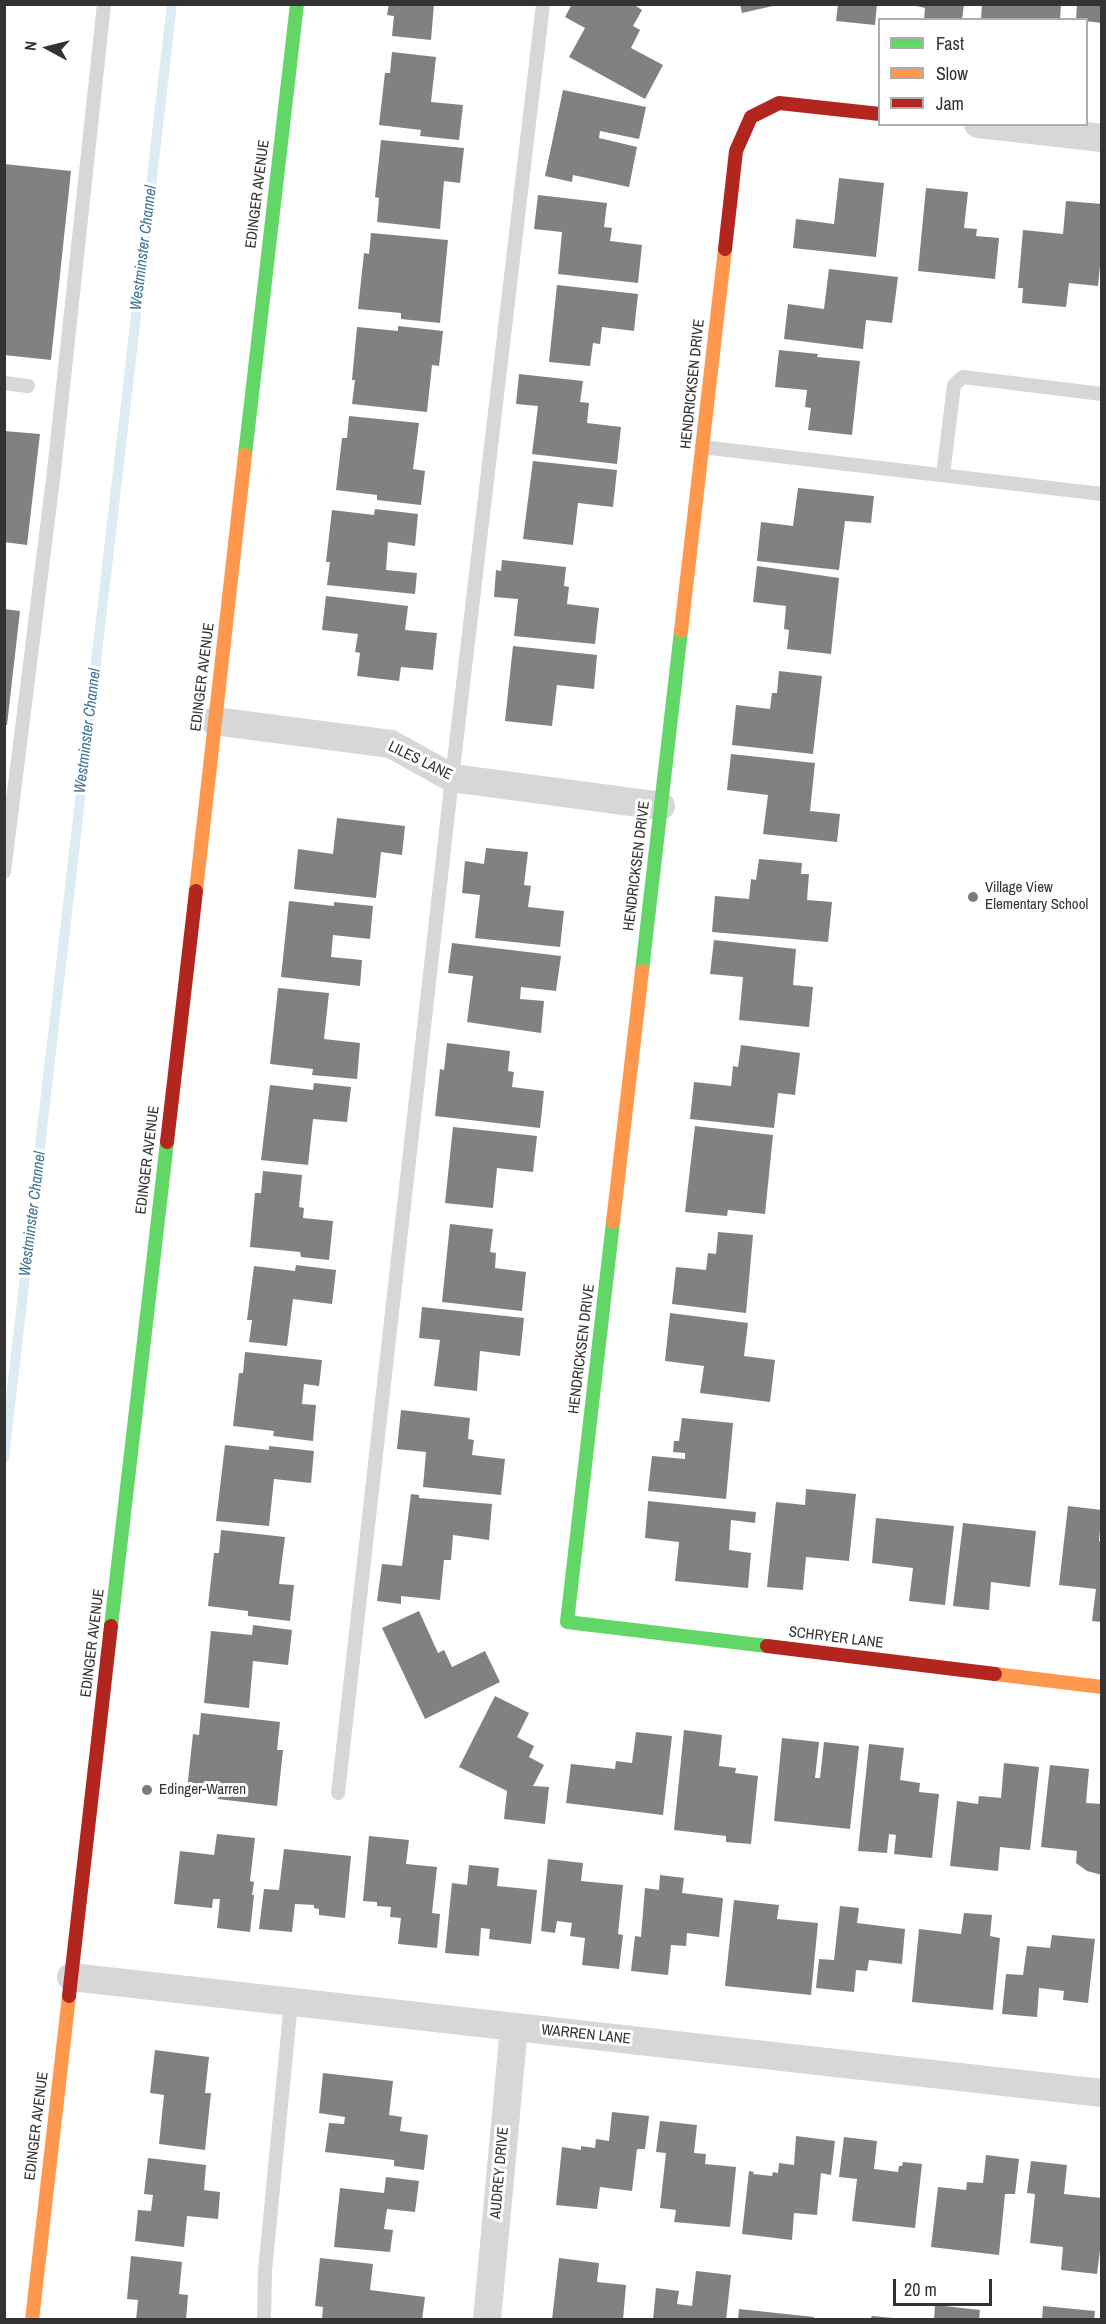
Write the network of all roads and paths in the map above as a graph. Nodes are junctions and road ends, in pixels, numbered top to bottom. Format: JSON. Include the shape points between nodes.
{"nodes":[{"id":1,"x":104,"y":4,"type":"edge"},
{"id":2,"x":297,"y":4,"type":"edge"},
{"id":3,"x":543,"y":4,"type":"edge"},
{"id":4,"x":878,"y":114,"type":"edge"},
{"id":5,"x":996,"y":126,"type":"edge"},
{"id":6,"x":1101,"y":138,"type":"edge"},
{"id":7,"x":4,"y":383,"type":"edge"},
{"id":8,"x":28,"y":387,"type":"dead end"},
{"id":9,"x":1101,"y":393,"type":"edge"},
{"id":10,"x":702,"y":447,"type":"junction"},
{"id":11,"x":943,"y":475,"type":"junction"},
{"id":12,"x":1101,"y":494,"type":"edge"},
{"id":13,"x":214,"y":721,"type":"junction"},
{"id":14,"x":452,"y":778,"type":"junction"},
{"id":15,"x":661,"y":806,"type":"junction"},
{"id":16,"x":4,"y":872,"type":"edge"},
{"id":17,"x":567,"y":1622,"type":"joint"},
{"id":18,"x":1101,"y":1687,"type":"edge"},
{"id":19,"x":338,"y":1792,"type":"dead end"},
{"id":20,"x":71,"y":1977,"type":"junction"},
{"id":21,"x":291,"y":2002,"type":"junction"},
{"id":22,"x":514,"y":2027,"type":"junction"},
{"id":23,"x":1101,"y":2093,"type":"edge"},
{"id":24,"x":32,"y":2319,"type":"edge"},
{"id":25,"x":264,"y":2319,"type":"edge"},
{"id":26,"x":487,"y":2319,"type":"edge"}],
"edges":[{"from":1,"to":16,"type":"lane","via":[[54,471]]},
{"from":2,"to":13,"type":"main road","name":"EDINGER AVENUE"},
{"from":3,"to":14,"type":"lane"},
{"from":4,"to":10,"type":"main road","name":"HENDRICKSEN DRIVE","via":[[779,104],[751,117],[736,151]]},
{"from":5,"to":6,"type":"street"},
{"from":7,"to":8,"type":"lane"},
{"from":9,"to":11,"type":"lane","via":[[963,377],[954,385]]},
{"from":10,"to":11,"type":"lane"},
{"from":10,"to":15,"type":"main road","name":"HENDRICKSEN DRIVE"},
{"from":11,"to":12,"type":"lane"},
{"from":13,"to":14,"type":"street","name":"LILES LANE","via":[[391,744]]},
{"from":13,"to":20,"type":"main road","name":"EDINGER AVENUE"},
{"from":14,"to":15,"type":"street","name":"LILES LANE"},
{"from":14,"to":19,"type":"lane"},
{"from":15,"to":17,"type":"main road","name":"HENDRICKSEN DRIVE"},
{"from":17,"to":18,"type":"main road","name":"SCHRYER LANE"},
{"from":20,"to":21,"type":"street","name":"WARREN LANE"},
{"from":20,"to":24,"type":"main road","name":"EDINGER AVENUE"},
{"from":21,"to":22,"type":"street","name":"WARREN LANE"},
{"from":21,"to":25,"type":"lane","via":[[265,2271]]},
{"from":22,"to":23,"type":"street","name":"WARREN LANE"},
{"from":22,"to":26,"type":"street","name":"AUDREY DRIVE"}]}
